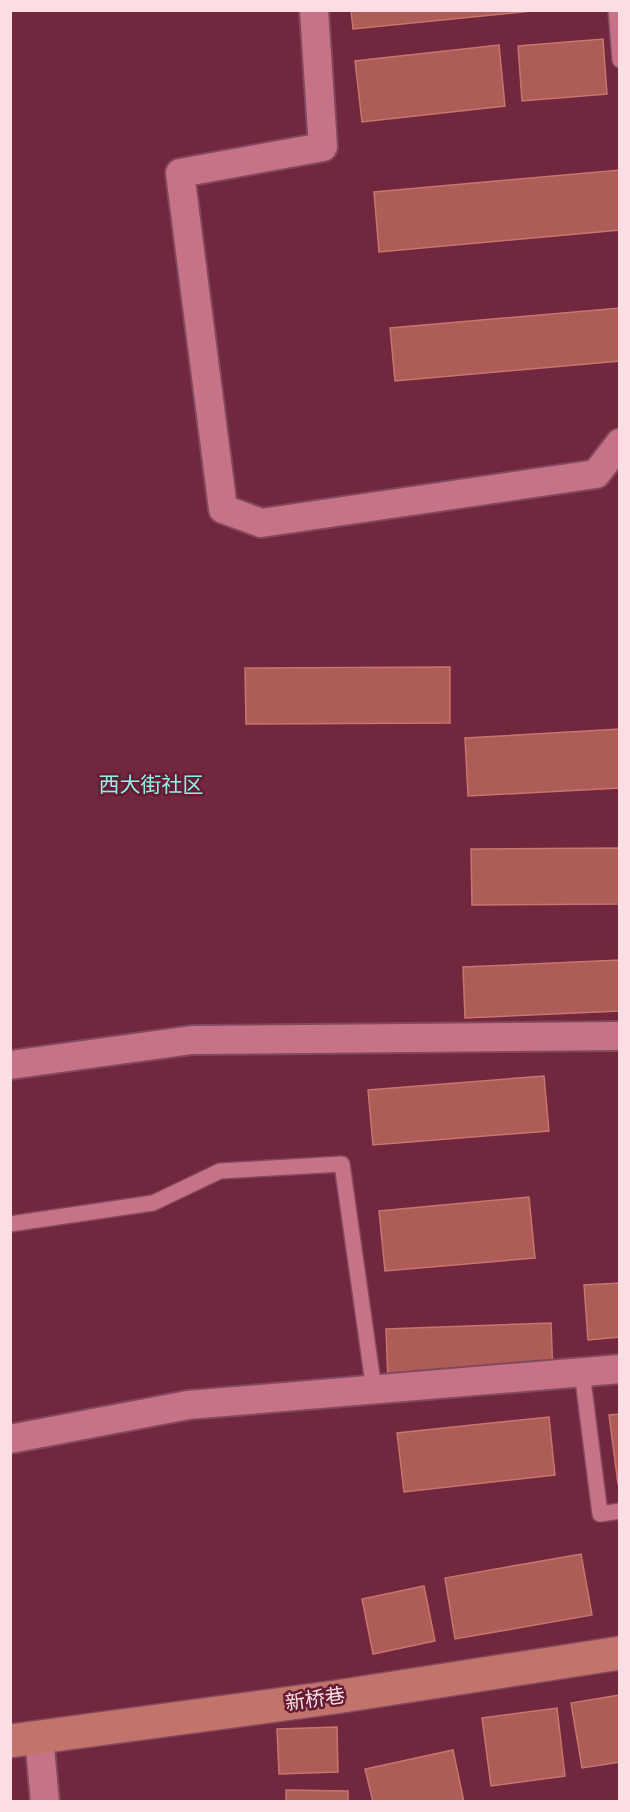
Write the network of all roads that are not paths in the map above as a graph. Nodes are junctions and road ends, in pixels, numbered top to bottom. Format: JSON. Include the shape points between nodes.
{"nodes":[{"id":1,"x":314,"y":10,"type":"edge"},
{"id":2,"x":616,"y":10,"type":"edge"},
{"id":3,"x":620,"y":60,"type":"edge"},
{"id":4,"x":620,"y":443,"type":"edge"},
{"id":5,"x":620,"y":1036,"type":"edge"},
{"id":6,"x":10,"y":1065,"type":"edge"},
{"id":7,"x":10,"y":1224,"type":"edge"},
{"id":8,"x":620,"y":1369,"type":"edge"},
{"id":9,"x":582,"y":1372,"type":"junction"},
{"id":10,"x":374,"y":1390,"type":"junction"},
{"id":11,"x":10,"y":1439,"type":"edge"},
{"id":12,"x":620,"y":1511,"type":"edge"},
{"id":13,"x":620,"y":1653,"type":"edge"},
{"id":14,"x":25,"y":1739,"type":"edge"},
{"id":15,"x":45,"y":1802,"type":"edge"}],
"edges":[{"from":1,"to":4,"type":"street","via":[[323,147],[180,173],[223,509],[261,523],[596,474]]},
{"from":2,"to":3,"type":"lane"},
{"from":5,"to":6,"type":"street","via":[[192,1040]]},
{"from":7,"to":10,"type":"lane","via":[[153,1203],[220,1171],[342,1164]]},
{"from":8,"to":9,"type":"street"},
{"from":9,"to":10,"type":"street"},
{"from":9,"to":12,"type":"lane","via":[[600,1514]]},
{"from":10,"to":11,"type":"street","via":[[188,1405]]},
{"from":13,"to":14,"type":"street","name":"新桥巷"},
{"from":14,"to":15,"type":"street"}]}
